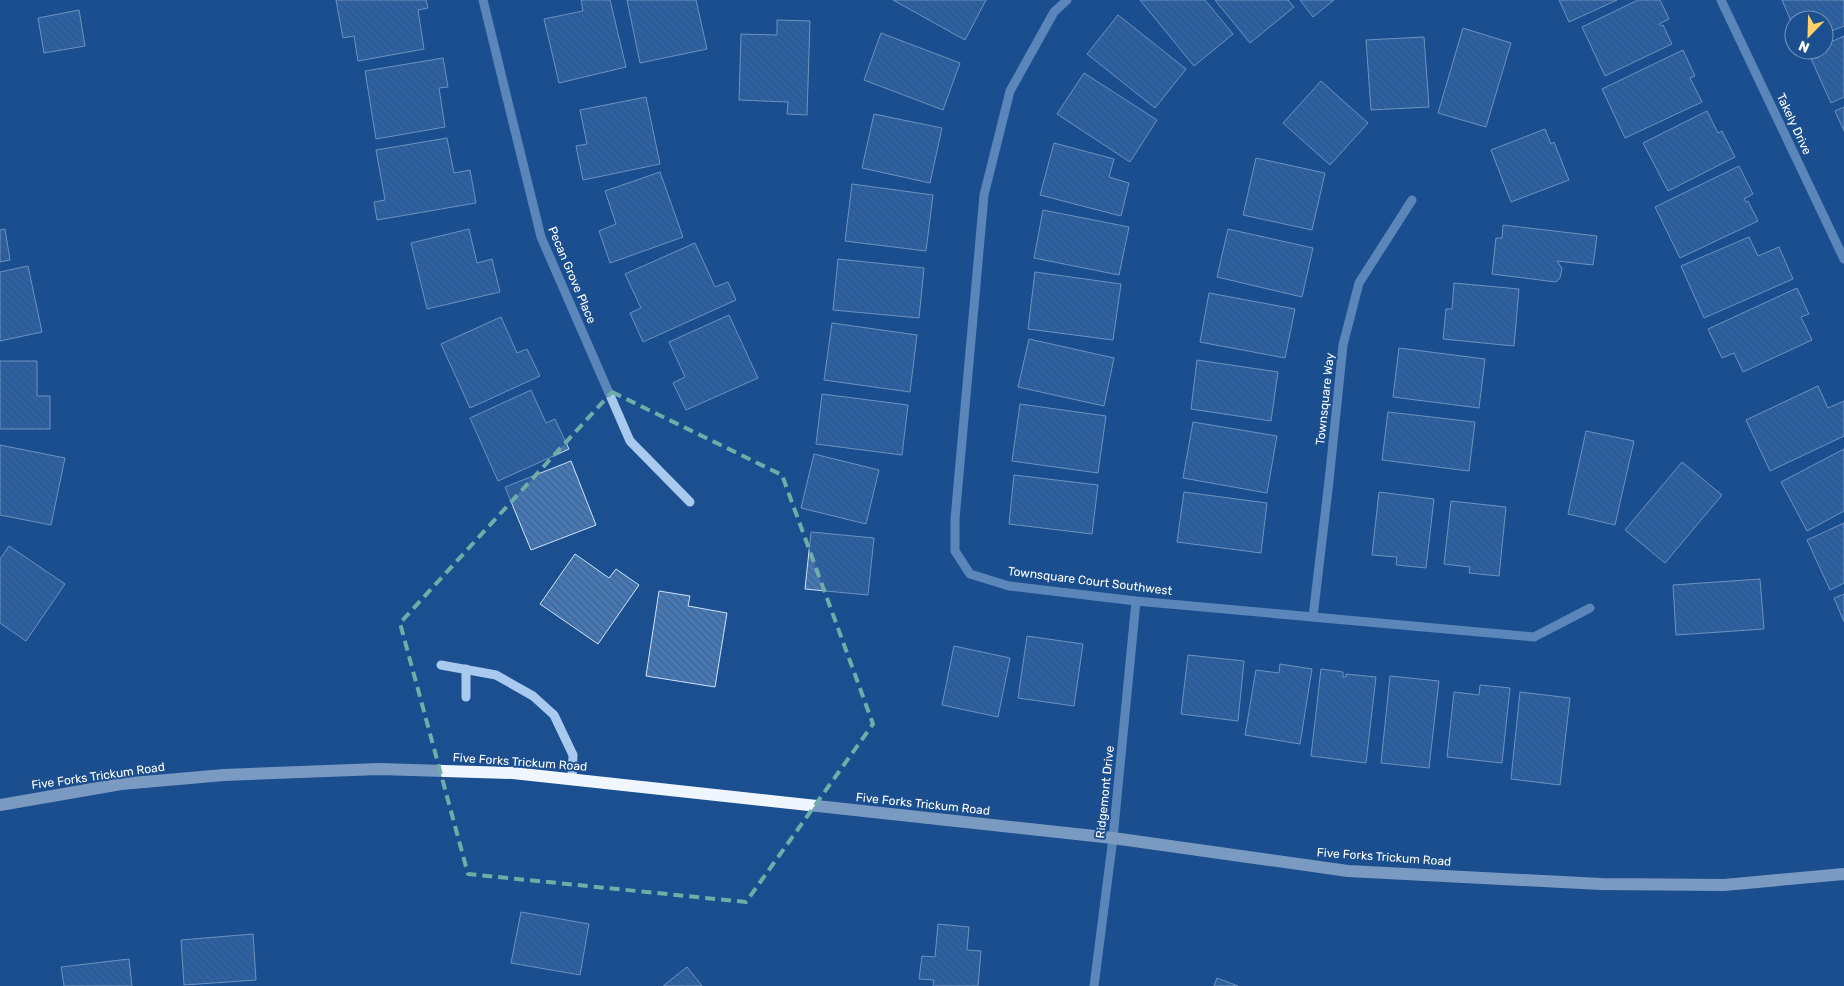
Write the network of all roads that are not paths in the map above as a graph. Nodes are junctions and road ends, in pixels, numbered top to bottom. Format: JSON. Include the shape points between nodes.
{"nodes":[{"id":1,"x":483,"y":0,"type":"edge"},
{"id":2,"x":1067,"y":0,"type":"edge"},
{"id":3,"x":1721,"y":0,"type":"edge"},
{"id":4,"x":1412,"y":200,"type":"dead end"},
{"id":5,"x":1844,"y":259,"type":"edge"},
{"id":6,"x":690,"y":502,"type":"dead end"},
{"id":7,"x":1136,"y":601,"type":"junction"},
{"id":8,"x":1590,"y":608,"type":"dead end"},
{"id":9,"x":1313,"y":617,"type":"junction"},
{"id":10,"x":441,"y":665,"type":"dead end"},
{"id":11,"x":466,"y":669,"type":"junction"},
{"id":12,"x":466,"y":697,"type":"dead end"},
{"id":13,"x":572,"y":779,"type":"junction"},
{"id":14,"x":0,"y":805,"type":"edge"},
{"id":15,"x":1113,"y":838,"type":"junction"},
{"id":16,"x":1844,"y":874,"type":"edge"},
{"id":17,"x":1094,"y":986,"type":"edge"}],
"edges":[{"from":1,"to":6,"type":"street","name":"Pecan Grove Place","via":[[541,237],[630,441]]},
{"from":2,"to":7,"type":"street","name":"Townsquare Court Southwest","via":[[1054,12],[1010,91],[984,195],[955,519],[955,551],[970,574],[1009,586]]},
{"from":3,"to":5,"type":"street","name":"Takely Drive"},
{"from":4,"to":9,"type":"street","name":"Townsquare Way","via":[[1359,282],[1344,345]]},
{"from":7,"to":9,"type":"street","name":"Townsquare Court Southwest"},
{"from":7,"to":15,"type":"street","name":"Ridgemont Drive"},
{"from":8,"to":9,"type":"street","name":"Townsquare Court Southwest","via":[[1534,637]]},
{"from":10,"to":11,"type":"street"},
{"from":11,"to":12,"type":"street"},
{"from":11,"to":13,"type":"street","via":[[496,675],[533,696],[554,715],[573,755]]},
{"from":13,"to":14,"type":"main road","name":"Five Forks Trickum Road","via":[[513,773],[379,769],[224,775],[121,784]]},
{"from":13,"to":15,"type":"main road","name":"Five Forks Trickum Road"},
{"from":15,"to":16,"type":"main road","name":"Five Forks Trickum Road","via":[[1348,871],[1602,884],[1724,885]]},
{"from":15,"to":17,"type":"street","name":"Ridgemont Drive"}]}
